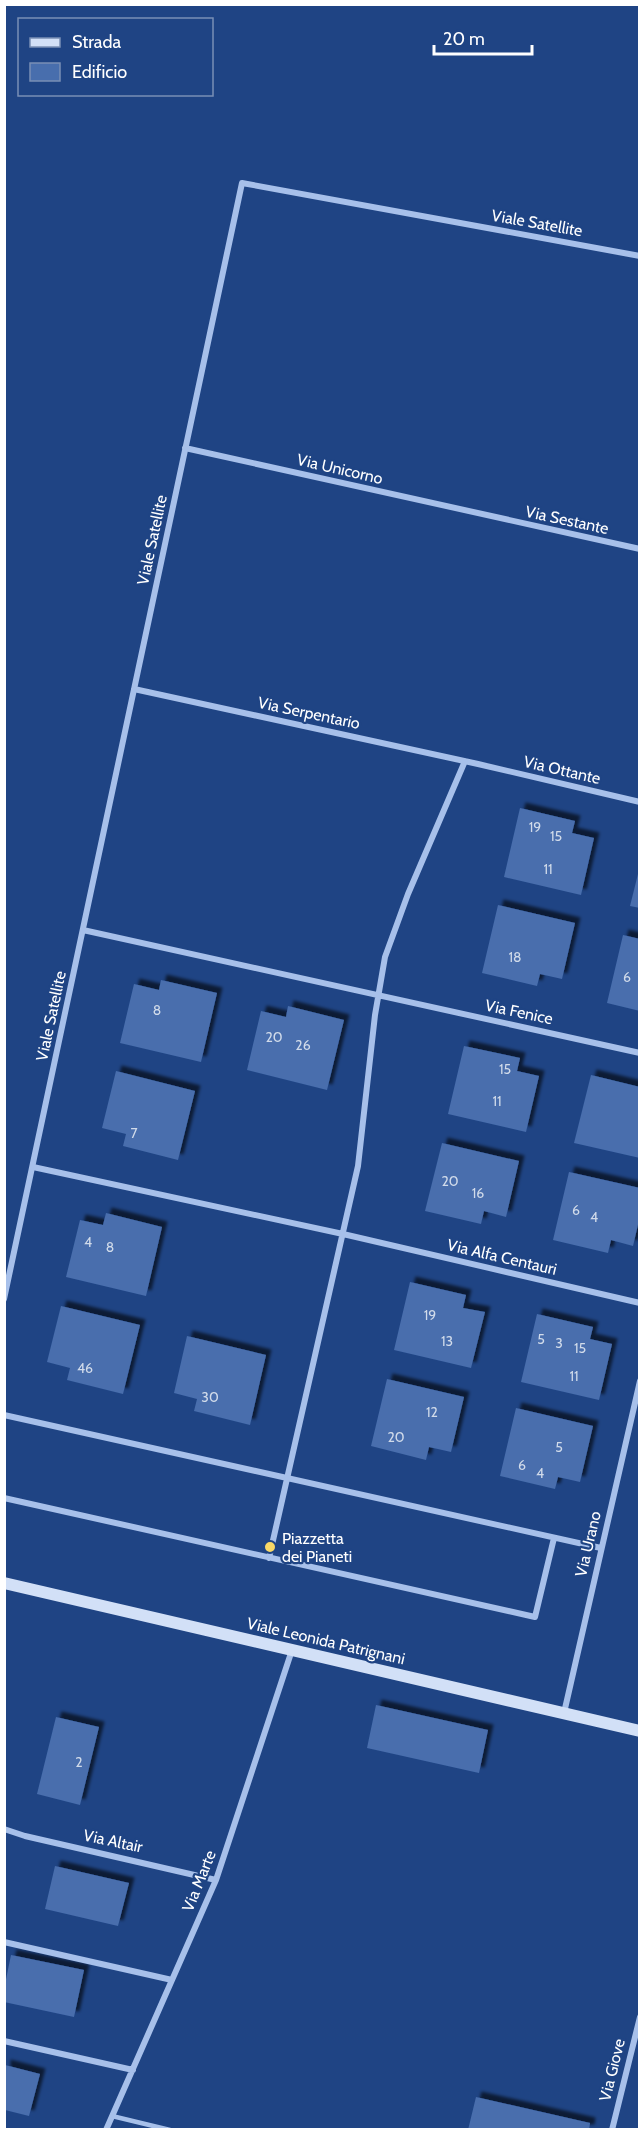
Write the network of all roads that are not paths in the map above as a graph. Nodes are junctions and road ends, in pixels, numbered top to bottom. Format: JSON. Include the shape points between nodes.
{"nodes":[{"id":1,"x":639,"y":256,"type":"edge"},
{"id":2,"x":185,"y":448,"type":"junction"},
{"id":3,"x":489,"y":517,"type":"joint"},
{"id":4,"x":639,"y":549,"type":"edge"},
{"id":5,"x":134,"y":689,"type":"junction"},
{"id":6,"x":465,"y":761,"type":"junction"},
{"id":7,"x":478,"y":764,"type":"joint"},
{"id":8,"x":639,"y":802,"type":"edge"},
{"id":9,"x":83,"y":930,"type":"junction"},
{"id":10,"x":378,"y":995,"type":"junction"},
{"id":11,"x":639,"y":1053,"type":"edge"},
{"id":12,"x":33,"y":1167,"type":"junction"},
{"id":13,"x":343,"y":1234,"type":"junction"},
{"id":14,"x":4,"y":1299,"type":"edge"},
{"id":15,"x":639,"y":1303,"type":"edge"},
{"id":16,"x":639,"y":1381,"type":"edge"},
{"id":17,"x":4,"y":1415,"type":"edge"},
{"id":18,"x":287,"y":1478,"type":"junction"},
{"id":19,"x":4,"y":1498,"type":"edge"},
{"id":20,"x":554,"y":1538,"type":"junction"},
{"id":21,"x":601,"y":1548,"type":"junction"},
{"id":22,"x":269,"y":1558,"type":"junction"},
{"id":23,"x":4,"y":1582,"type":"edge"},
{"id":24,"x":292,"y":1650,"type":"junction"},
{"id":25,"x":563,"y":1713,"type":"junction"},
{"id":26,"x":639,"y":1731,"type":"edge"},
{"id":27,"x":4,"y":1829,"type":"edge"},
{"id":28,"x":216,"y":1880,"type":"junction"},
{"id":29,"x":4,"y":1942,"type":"edge"},
{"id":30,"x":172,"y":1980,"type":"junction"},
{"id":31,"x":639,"y":2017,"type":"edge"},
{"id":32,"x":4,"y":2041,"type":"edge"},
{"id":33,"x":133,"y":2070,"type":"junction"},
{"id":34,"x":112,"y":2116,"type":"junction"},
{"id":35,"x":106,"y":2130,"type":"edge"},
{"id":36,"x":170,"y":2130,"type":"edge"},
{"id":37,"x":612,"y":2130,"type":"edge"}],
"edges":[{"from":1,"to":2,"type":"street","name":"Viale Satellite","via":[[242,183]]},
{"from":2,"to":3,"type":"street","name":"Via Unicorno"},
{"from":2,"to":5,"type":"street","name":"Viale Satellite"},
{"from":3,"to":4,"type":"street","name":"Via Sestante"},
{"from":5,"to":6,"type":"street","name":"Via Serpentario"},
{"from":5,"to":9,"type":"street","name":"Viale Satellite"},
{"from":6,"to":7,"type":"street","name":"Via Serpentario"},
{"from":6,"to":10,"type":"street","via":[[396,925]]},
{"from":7,"to":8,"type":"street","name":"Via Ottante"},
{"from":9,"to":10,"type":"street","name":"Via Fenice"},
{"from":9,"to":12,"type":"street","name":"Viale Satellite"},
{"from":10,"to":11,"type":"street","name":"Via Fenice"},
{"from":10,"to":13,"type":"street","via":[[358,1166]]},
{"from":12,"to":13,"type":"street","name":"Via Alfa Centauri"},
{"from":12,"to":14,"type":"street","name":"Viale Satellite"},
{"from":13,"to":15,"type":"street","name":"Via Alfa Centauri"},
{"from":13,"to":18,"type":"street"},
{"from":16,"to":21,"type":"street","name":"Via Urano"},
{"from":17,"to":18,"type":"street"},
{"from":18,"to":20,"type":"street"},
{"from":18,"to":22,"type":"street"},
{"from":19,"to":22,"type":"street"},
{"from":20,"to":21,"type":"street"},
{"from":20,"to":22,"type":"street","via":[[535,1617]]},
{"from":21,"to":25,"type":"street","name":"Via Urano"},
{"from":23,"to":24,"type":"street","name":"Viale Leonida Patrignani"},
{"from":24,"to":25,"type":"street","name":"Viale Leonida Patrignani"},
{"from":24,"to":28,"type":"street","name":"Via Marte"},
{"from":25,"to":26,"type":"street","name":"Viale Leonida Patrignani"},
{"from":27,"to":28,"type":"street","name":"Via Altair"},
{"from":28,"to":30,"type":"street","name":"Via Marte"},
{"from":29,"to":30,"type":"street"},
{"from":30,"to":33,"type":"street","name":"Via Marte"},
{"from":31,"to":37,"type":"street","name":"Via Giove"},
{"from":32,"to":33,"type":"street"},
{"from":33,"to":34,"type":"street","name":"Via Marte"},
{"from":34,"to":35,"type":"street","name":"Via Marte"},
{"from":34,"to":36,"type":"lane"}]}
